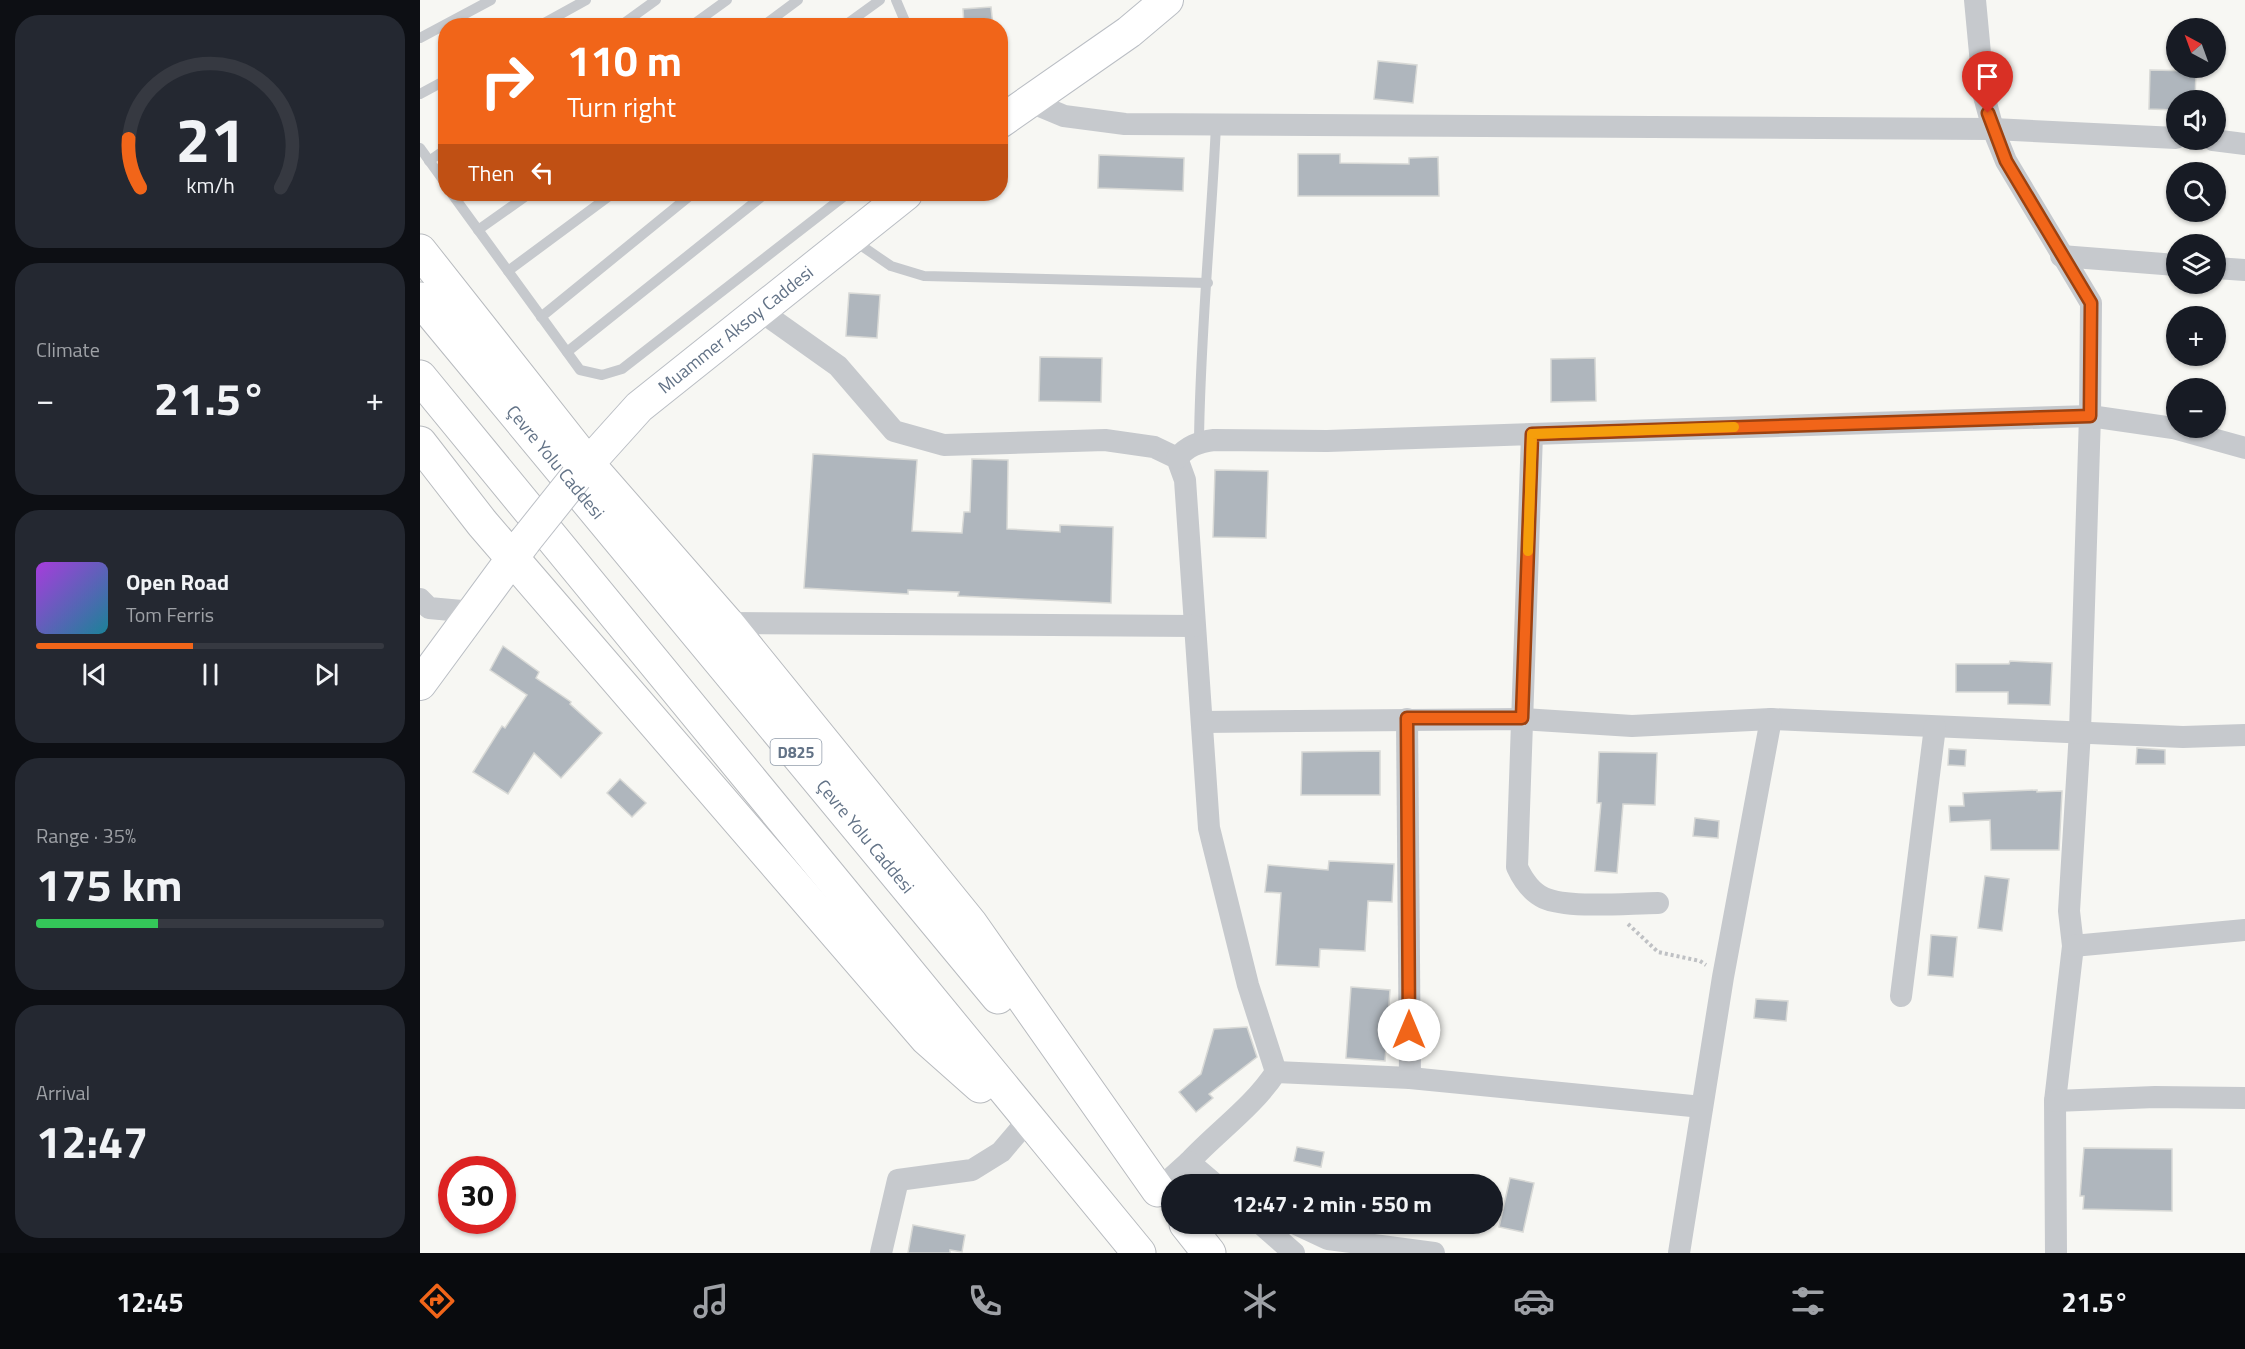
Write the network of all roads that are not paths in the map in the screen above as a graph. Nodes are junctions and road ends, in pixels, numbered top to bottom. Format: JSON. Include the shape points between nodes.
{"nodes":[{"id":1,"x":491,"y":0,"type":"edge"},
{"id":2,"x":586,"y":0,"type":"edge"},
{"id":3,"x":656,"y":0,"type":"edge"},
{"id":4,"x":728,"y":0,"type":"edge"},
{"id":5,"x":798,"y":0,"type":"edge"},
{"id":6,"x":880,"y":0,"type":"edge"},
{"id":7,"x":896,"y":0,"type":"edge"},
{"id":8,"x":1167,"y":0,"type":"edge"},
{"id":9,"x":1975,"y":0,"type":"edge"},
{"id":10,"x":457,"y":18,"type":"edge"},
{"id":11,"x":553,"y":18,"type":"edge"},
{"id":12,"x":631,"y":18,"type":"edge"},
{"id":13,"x":702,"y":18,"type":"edge"},
{"id":14,"x":774,"y":18,"type":"edge"},
{"id":15,"x":855,"y":18,"type":"edge"},
{"id":16,"x":904,"y":18,"type":"edge"},
{"id":17,"x":438,"y":28,"type":"edge"},
{"id":18,"x":420,"y":38,"type":"edge"},
{"id":19,"x":438,"y":84,"type":"edge"},
{"id":20,"x":420,"y":94,"type":"edge"},
{"id":21,"x":1028,"y":101,"type":"junction"},
{"id":22,"x":1008,"y":116,"type":"edge"},
{"id":23,"x":1216,"y":125,"type":"junction"},
{"id":24,"x":1993,"y":129,"type":"junction"},
{"id":25,"x":2166,"y":138,"type":"edge"},
{"id":26,"x":2226,"y":142,"type":"edge"},
{"id":27,"x":2245,"y":144,"type":"edge"},
{"id":28,"x":420,"y":148,"type":"edge"},
{"id":29,"x":438,"y":155,"type":"edge"},
{"id":30,"x":429,"y":161,"type":"junction"},
{"id":31,"x":438,"y":173,"type":"edge"},
{"id":32,"x":457,"y":201,"type":"edge"},
{"id":33,"x":519,"y":201,"type":"edge"},
{"id":34,"x":603,"y":201,"type":"edge"},
{"id":35,"x":683,"y":201,"type":"edge"},
{"id":36,"x":756,"y":201,"type":"edge"},
{"id":37,"x":838,"y":201,"type":"edge"},
{"id":38,"x":897,"y":201,"type":"edge"},
{"id":39,"x":478,"y":230,"type":"junction"},
{"id":40,"x":850,"y":237,"type":"junction"},
{"id":41,"x":420,"y":251,"type":"edge"},
{"id":42,"x":2061,"y":256,"type":"junction"},
{"id":43,"x":2166,"y":264,"type":"edge"},
{"id":44,"x":2226,"y":269,"type":"edge"},
{"id":45,"x":2245,"y":270,"type":"edge"},
{"id":46,"x":508,"y":271,"type":"junction"},
{"id":47,"x":1208,"y":283,"type":"junction"},
{"id":48,"x":420,"y":298,"type":"edge"},
{"id":49,"x":759,"y":310,"type":"junction"},
{"id":50,"x":542,"y":317,"type":"junction"},
{"id":51,"x":567,"y":352,"type":"junction"},
{"id":52,"x":420,"y":377,"type":"edge"},
{"id":53,"x":2090,"y":416,"type":"junction"},
{"id":54,"x":1532,"y":434,"type":"junction"},
{"id":55,"x":420,"y":442,"type":"edge"},
{"id":56,"x":1199,"y":442,"type":"junction"},
{"id":57,"x":2245,"y":448,"type":"edge"},
{"id":58,"x":1177,"y":458,"type":"junction"},
{"id":59,"x":582,"y":471,"type":"junction"},
{"id":60,"x":519,"y":549,"type":"junction"},
{"id":61,"x":420,"y":598,"type":"edge"},
{"id":62,"x":473,"y":612,"type":"junction"},
{"id":63,"x":727,"y":623,"type":"junction"},
{"id":64,"x":1194,"y":626,"type":"junction"},
{"id":65,"x":420,"y":684,"type":"edge"},
{"id":66,"x":1407,"y":718,"type":"junction"},
{"id":67,"x":1522,"y":718,"type":"junction"},
{"id":68,"x":1771,"y":719,"type":"junction"},
{"id":69,"x":1203,"y":722,"type":"junction"},
{"id":70,"x":1935,"y":727,"type":"junction"},
{"id":71,"x":2080,"y":731,"type":"junction"},
{"id":72,"x":2245,"y":735,"type":"edge"},
{"id":73,"x":1658,"y":903,"type":"dead end"},
{"id":74,"x":2245,"y":930,"type":"edge"},
{"id":75,"x":2073,"y":946,"type":"junction"},
{"id":76,"x":1901,"y":996,"type":"dead end"},
{"id":77,"x":1276,"y":1072,"type":"junction"},
{"id":78,"x":1410,"y":1078,"type":"junction"},
{"id":79,"x":2245,"y":1098,"type":"edge"},
{"id":80,"x":2055,"y":1101,"type":"junction"},
{"id":81,"x":1702,"y":1107,"type":"junction"},
{"id":82,"x":1024,"y":1125,"type":"junction"},
{"id":83,"x":1054,"y":1151,"type":"junction"},
{"id":84,"x":1188,"y":1162,"type":"junction"},
{"id":85,"x":1180,"y":1174,"type":"edge"},
{"id":86,"x":1203,"y":1174,"type":"edge"},
{"id":87,"x":1161,"y":1192,"type":"edge"},
{"id":88,"x":1161,"y":1193,"type":"edge"},
{"id":89,"x":1194,"y":1234,"type":"edge"},
{"id":90,"x":1272,"y":1234,"type":"edge"},
{"id":91,"x":1317,"y":1234,"type":"edge"},
{"id":92,"x":881,"y":1253,"type":"edge"},
{"id":93,"x":1139,"y":1253,"type":"edge"},
{"id":94,"x":1209,"y":1253,"type":"edge"},
{"id":95,"x":1294,"y":1253,"type":"edge"},
{"id":96,"x":1434,"y":1253,"type":"edge"},
{"id":97,"x":1679,"y":1253,"type":"edge"},
{"id":98,"x":2056,"y":1253,"type":"edge"}],
"edges":[{"from":1,"to":10,"type":"lane"},
{"from":2,"to":11,"type":"lane"},
{"from":3,"to":12,"type":"lane"},
{"from":4,"to":13,"type":"lane"},
{"from":5,"to":14,"type":"lane"},
{"from":6,"to":15,"type":"lane"},
{"from":7,"to":16,"type":"lane"},
{"from":8,"to":21,"type":"street","via":[[1129,32]]},
{"from":9,"to":24,"type":"street","via":[[1984,96]]},
{"from":17,"to":18,"type":"lane"},
{"from":19,"to":20,"type":"lane"},
{"from":21,"to":22,"type":"street"},
{"from":21,"to":23,"type":"street","via":[[1064,116],[1125,124]]},
{"from":23,"to":24,"type":"street"},
{"from":23,"to":47,"type":"lane"},
{"from":24,"to":25,"type":"street"},
{"from":24,"to":42,"type":"street","via":[[2006,161]]},
{"from":26,"to":27,"type":"street"},
{"from":28,"to":30,"type":"lane"},
{"from":29,"to":30,"type":"lane"},
{"from":30,"to":31,"type":"lane"},
{"from":32,"to":39,"type":"lane"},
{"from":33,"to":39,"type":"lane"},
{"from":34,"to":46,"type":"lane"},
{"from":35,"to":50,"type":"lane"},
{"from":36,"to":51,"type":"lane"},
{"from":37,"to":51,"type":"lane","via":[[622,369],[602,375],[587,373]]},
{"from":38,"to":40,"type":"street","name":"Muammer Aksoy Caddesi"},
{"from":39,"to":46,"type":"lane"},
{"from":40,"to":47,"type":"lane","via":[[884,263],[924,276]]},
{"from":40,"to":49,"type":"street","name":"Muammer Aksoy Caddesi"},
{"from":41,"to":59,"type":"highway"},
{"from":42,"to":43,"type":"street"},
{"from":42,"to":53,"type":"street","via":[[2091,303]]},
{"from":44,"to":45,"type":"street"},
{"from":46,"to":50,"type":"lane"},
{"from":47,"to":56,"type":"lane","via":[[1200,354]]},
{"from":48,"to":88,"type":"highway","name":"Çevre Yolu Caddesi","number":"D825"},
{"from":49,"to":58,"type":"street","via":[[838,366],[894,431],[944,446],[1105,440],[1154,447]]},
{"from":49,"to":59,"type":"street","name":"Muammer Aksoy Caddesi","via":[[639,406]]},
{"from":50,"to":51,"type":"lane"},
{"from":52,"to":83,"type":"highway","number":"D825"},
{"from":53,"to":54,"type":"street"},
{"from":53,"to":57,"type":"street","via":[[2173,428]]},
{"from":53,"to":71,"type":"street"},
{"from":54,"to":56,"type":"street"},
{"from":54,"to":67,"type":"street"},
{"from":55,"to":60,"type":"highway","via":[[482,523]]},
{"from":56,"to":58,"type":"street"},
{"from":58,"to":64,"type":"street","via":[[1185,480]]},
{"from":59,"to":60,"type":"street","name":"Muammer Aksoy Caddesi","bridge":true},
{"from":59,"to":63,"type":"highway"},
{"from":60,"to":62,"type":"street","name":"Muammer Aksoy Caddesi"},
{"from":60,"to":82,"type":"highway","via":[[927,1039]]},
{"from":61,"to":62,"type":"street","via":[[429,608]]},
{"from":62,"to":65,"type":"street","name":"Muammer Aksoy Caddesi"},
{"from":63,"to":64,"type":"street"},
{"from":63,"to":87,"type":"highway","via":[[971,924]]},
{"from":64,"to":69,"type":"street"},
{"from":66,"to":67,"type":"street"},
{"from":66,"to":69,"type":"street"},
{"from":66,"to":78,"type":"street"},
{"from":67,"to":68,"type":"street","via":[[1632,726]]},
{"from":67,"to":73,"type":"street","via":[[1517,867],[1524,883],[1544,898],[1570,904]]},
{"from":68,"to":70,"type":"street"},
{"from":68,"to":81,"type":"street"},
{"from":69,"to":77,"type":"street","via":[[1209,828],[1248,985]]},
{"from":70,"to":71,"type":"street"},
{"from":70,"to":76,"type":"street"},
{"from":71,"to":72,"type":"street","via":[[2183,737]]},
{"from":71,"to":75,"type":"street","via":[[2069,911]]},
{"from":74,"to":75,"type":"street"},
{"from":75,"to":80,"type":"street"},
{"from":77,"to":78,"type":"street"},
{"from":77,"to":84,"type":"street","via":[[1261,1094]]},
{"from":78,"to":81,"type":"street"},
{"from":79,"to":80,"type":"street"},
{"from":80,"to":98,"type":"street"},
{"from":81,"to":97,"type":"street"},
{"from":82,"to":83,"type":"highway"},
{"from":82,"to":92,"type":"street","via":[[1001,1152],[972,1170],[898,1180]]},
{"from":83,"to":93,"type":"highway","number":"D825"},
{"from":84,"to":85,"type":"street"},
{"from":84,"to":86,"type":"street"},
{"from":89,"to":94,"type":"highway"},
{"from":90,"to":95,"type":"street"},
{"from":91,"to":96,"type":"street","via":[[1328,1239]]}]}
